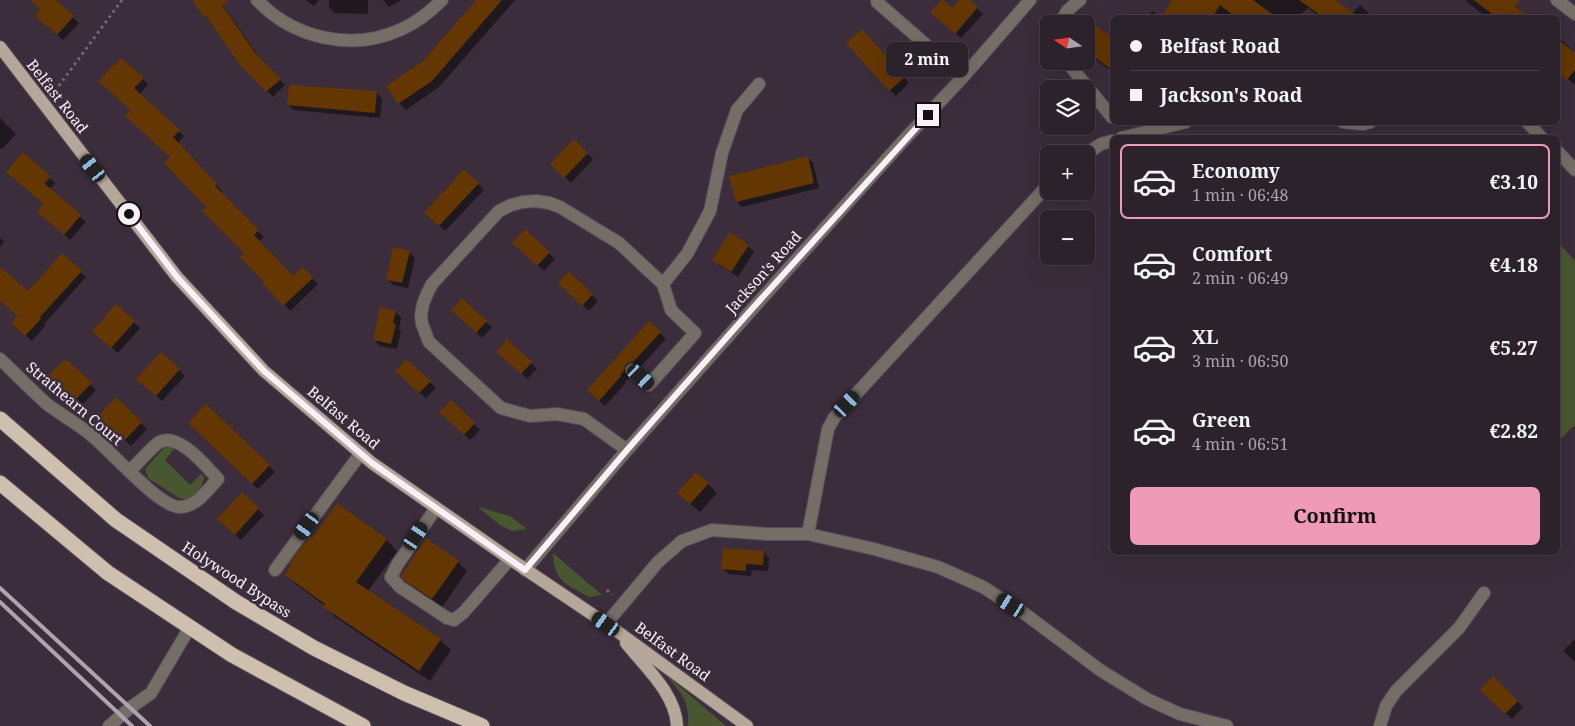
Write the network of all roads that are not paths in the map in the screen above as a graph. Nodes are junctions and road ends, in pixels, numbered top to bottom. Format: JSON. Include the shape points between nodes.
{"nodes":[{"id":1,"x":257,"y":0,"type":"edge"},
{"id":2,"x":442,"y":0,"type":"edge"},
{"id":3,"x":1080,"y":0,"type":"edge"},
{"id":4,"x":1557,"y":0,"type":"edge"},
{"id":5,"x":1026,"y":1,"type":"edge"},
{"id":6,"x":877,"y":2,"type":"dead end"},
{"id":7,"x":1575,"y":14,"type":"edge"},
{"id":8,"x":1065,"y":15,"type":"edge"},
{"id":9,"x":0,"y":47,"type":"edge"},
{"id":10,"x":1073,"y":70,"type":"edge"},
{"id":11,"x":963,"y":77,"type":"junction"},
{"id":12,"x":759,"y":84,"type":"dead end"},
{"id":13,"x":1110,"y":115,"type":"edge"},
{"id":14,"x":1173,"y":125,"type":"edge"},
{"id":15,"x":1530,"y":125,"type":"edge"},
{"id":16,"x":1129,"y":135,"type":"edge"},
{"id":17,"x":1539,"y":135,"type":"edge"},
{"id":18,"x":1110,"y":142,"type":"edge"},
{"id":19,"x":1095,"y":148,"type":"edge"},
{"id":20,"x":1560,"y":154,"type":"edge"},
{"id":21,"x":1573,"y":165,"type":"edge"},
{"id":22,"x":1040,"y":194,"type":"edge"},
{"id":23,"x":663,"y":284,"type":"junction"},
{"id":24,"x":0,"y":359,"type":"edge"},
{"id":25,"x":632,"y":370,"type":"dead end"},
{"id":26,"x":0,"y":419,"type":"edge"},
{"id":27,"x":627,"y":450,"type":"junction"},
{"id":28,"x":361,"y":453,"type":"junction"},
{"id":29,"x":130,"y":471,"type":"junction"},
{"id":30,"x":0,"y":483,"type":"edge"},
{"id":31,"x":436,"y":508,"type":"junction"},
{"id":32,"x":808,"y":534,"type":"junction"},
{"id":33,"x":510,"y":559,"type":"junction"},
{"id":34,"x":275,"y":570,"type":"dead end"},
{"id":35,"x":525,"y":570,"type":"junction"},
{"id":36,"x":1484,"y":593,"type":"dead end"},
{"id":37,"x":610,"y":626,"type":"junction"},
{"id":38,"x":190,"y":627,"type":"junction"},
{"id":39,"x":109,"y":726,"type":"edge"},
{"id":40,"x":362,"y":726,"type":"edge"},
{"id":41,"x":482,"y":726,"type":"edge"},
{"id":42,"x":677,"y":726,"type":"edge"},
{"id":43,"x":747,"y":726,"type":"edge"},
{"id":44,"x":1227,"y":726,"type":"edge"},
{"id":45,"x":1380,"y":726,"type":"edge"}],
"edges":[{"from":1,"to":2,"type":"street","via":[[295,28],[331,39],[350,40],[401,30]]},
{"from":3,"to":8,"type":"street"},
{"from":4,"to":7,"type":"street"},
{"from":5,"to":11,"type":"street","name":"Jackson's Road"},
{"from":6,"to":11,"type":"street"},
{"from":9,"to":28,"type":"main road","name":"Belfast Road","via":[[177,277],[264,371]]},
{"from":10,"to":13,"type":"street"},
{"from":11,"to":27,"type":"street","name":"Jackson's Road","via":[[865,182]]},
{"from":12,"to":23,"type":"street","via":[[737,110],[722,153],[710,211],[687,254]]},
{"from":14,"to":16,"type":"street"},
{"from":15,"to":17,"type":"street"},
{"from":18,"to":19,"type":"street"},
{"from":20,"to":21,"type":"street"},
{"from":22,"to":32,"type":"street","via":[[834,418],[828,429]]},
{"from":23,"to":25,"type":"street","via":[[670,310],[694,333],[649,385]]},
{"from":23,"to":27,"type":"street","via":[[619,242],[549,203],[523,202],[499,211],[432,284],[422,304],[422,324],[429,342],[501,408],[530,416],[557,414],[584,419]]},
{"from":24,"to":29,"type":"street","name":"Strathearn Court","via":[[47,404],[92,435]]},
{"from":26,"to":41,"type":"highway","name":"Holywood Bypass","via":[[116,520],[236,602],[314,648],[387,685]]},
{"from":27,"to":35,"type":"street","name":"Jackson's Road"},
{"from":28,"to":31,"type":"main road","name":"Belfast Road"},
{"from":28,"to":34,"type":"street"},
{"from":29,"to":29,"type":"street","name":"Strathearn Court","via":[[163,501],[178,507],[199,500],[218,478],[172,440],[159,443]]},
{"from":30,"to":38,"type":"highway","via":[[108,573]]},
{"from":31,"to":33,"type":"main road","name":"Belfast Road"},
{"from":31,"to":33,"type":"street","via":[[391,578],[400,587],[454,620]]},
{"from":32,"to":37,"type":"street","via":[[712,530],[682,541],[658,562]]},
{"from":32,"to":44,"type":"street","via":[[938,567],[983,587],[1100,670],[1147,699],[1180,714]]},
{"from":33,"to":35,"type":"main road","name":"Belfast Road"},
{"from":35,"to":37,"type":"main road","name":"Belfast Road"},
{"from":36,"to":45,"type":"street","via":[[1459,628],[1396,691],[1386,706]]},
{"from":37,"to":42,"type":"main road","via":[[670,698]]},
{"from":37,"to":43,"type":"main road","name":"Belfast Road"},
{"from":38,"to":39,"type":"street","via":[[151,693]]},
{"from":38,"to":40,"type":"highway","via":[[232,655]]}]}
